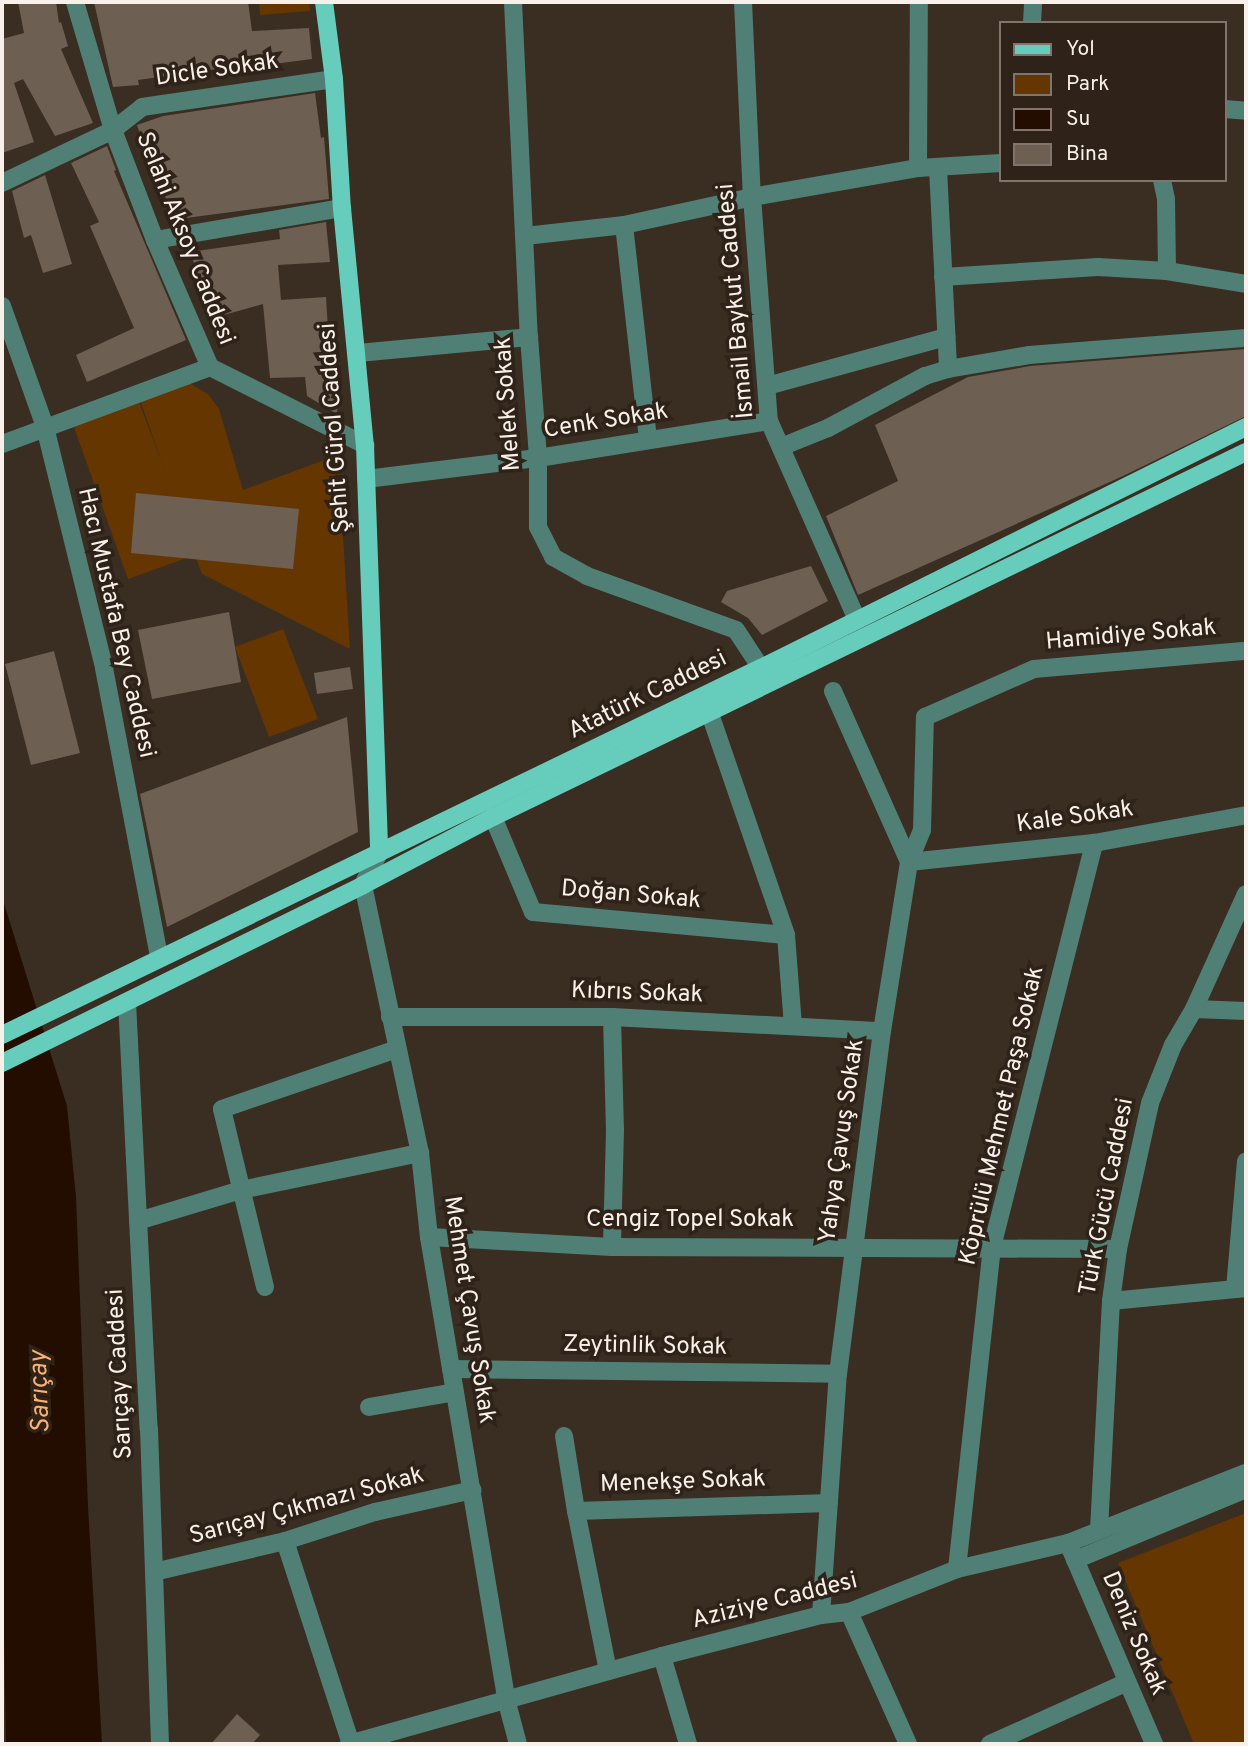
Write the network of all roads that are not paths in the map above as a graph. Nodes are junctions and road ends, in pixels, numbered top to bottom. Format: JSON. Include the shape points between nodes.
{"nodes":[{"id":1,"x":75,"y":2,"type":"edge"},
{"id":2,"x":324,"y":2,"type":"edge"},
{"id":3,"x":513,"y":2,"type":"edge"},
{"id":4,"x":743,"y":2,"type":"edge"},
{"id":5,"x":919,"y":2,"type":"edge"},
{"id":6,"x":1033,"y":2,"type":"edge"},
{"id":7,"x":1031,"y":21,"type":"edge"},
{"id":8,"x":334,"y":79,"type":"junction"},
{"id":9,"x":1227,"y":109,"type":"edge"},
{"id":10,"x":1246,"y":111,"type":"edge"},
{"id":11,"x":113,"y":130,"type":"junction"},
{"id":12,"x":1000,"y":163,"type":"edge"},
{"id":13,"x":918,"y":168,"type":"junction"},
{"id":14,"x":938,"y":169,"type":"junction"},
{"id":15,"x":1162,"y":182,"type":"edge"},
{"id":16,"x":2,"y":183,"type":"edge"},
{"id":17,"x":752,"y":197,"type":"junction"},
{"id":18,"x":342,"y":208,"type":"junction"},
{"id":19,"x":624,"y":225,"type":"junction"},
{"id":20,"x":525,"y":236,"type":"junction"},
{"id":21,"x":155,"y":240,"type":"junction"},
{"id":22,"x":1167,"y":271,"type":"junction"},
{"id":23,"x":943,"y":277,"type":"junction"},
{"id":24,"x":1246,"y":284,"type":"edge"},
{"id":25,"x":2,"y":306,"type":"edge"},
{"id":26,"x":528,"y":337,"type":"junction"},
{"id":27,"x":946,"y":337,"type":"junction"},
{"id":28,"x":1246,"y":338,"type":"edge"},
{"id":29,"x":358,"y":353,"type":"junction"},
{"id":30,"x":209,"y":367,"type":"junction"},
{"id":31,"x":948,"y":369,"type":"junction"},
{"id":32,"x":767,"y":386,"type":"junction"},
{"id":33,"x":769,"y":421,"type":"junction"},
{"id":34,"x":45,"y":427,"type":"junction"},
{"id":35,"x":1246,"y":427,"type":"edge"},
{"id":36,"x":648,"y":439,"type":"junction"},
{"id":37,"x":2,"y":444,"type":"edge"},
{"id":38,"x":365,"y":445,"type":"junction"},
{"id":39,"x":781,"y":447,"type":"junction"},
{"id":40,"x":1246,"y":452,"type":"edge"},
{"id":41,"x":538,"y":458,"type":"junction"},
{"id":42,"x":366,"y":479,"type":"junction"},
{"id":43,"x":857,"y":620,"type":"junction"},
{"id":44,"x":1246,"y":651,"type":"edge"},
{"id":45,"x":761,"y":668,"type":"junction"},
{"id":46,"x":833,"y":691,"type":"dead end"},
{"id":47,"x":709,"y":711,"type":"junction"},
{"id":48,"x":1246,"y":815,"type":"edge"},
{"id":49,"x":493,"y":817,"type":"junction"},
{"id":50,"x":1094,"y":843,"type":"junction"},
{"id":51,"x":379,"y":853,"type":"junction"},
{"id":52,"x":909,"y":862,"type":"junction"},
{"id":53,"x":363,"y":885,"type":"junction"},
{"id":54,"x":1246,"y":894,"type":"edge"},
{"id":55,"x":786,"y":935,"type":"junction"},
{"id":56,"x":159,"y":957,"type":"junction"},
{"id":57,"x":127,"y":1003,"type":"junction"},
{"id":58,"x":1194,"y":1009,"type":"junction"},
{"id":59,"x":1246,"y":1011,"type":"edge"},
{"id":60,"x":390,"y":1017,"type":"junction"},
{"id":61,"x":612,"y":1017,"type":"junction"},
{"id":62,"x":793,"y":1025,"type":"junction"},
{"id":63,"x":882,"y":1031,"type":"junction"},
{"id":64,"x":2,"y":1035,"type":"edge"},
{"id":65,"x":397,"y":1049,"type":"junction"},
{"id":66,"x":2,"y":1063,"type":"edge"},
{"id":67,"x":420,"y":1153,"type":"junction"},
{"id":68,"x":1246,"y":1161,"type":"edge"},
{"id":69,"x":241,"y":1190,"type":"junction"},
{"id":70,"x":138,"y":1220,"type":"junction"},
{"id":71,"x":429,"y":1237,"type":"junction"},
{"id":72,"x":853,"y":1246,"type":"junction"},
{"id":73,"x":612,"y":1247,"type":"junction"},
{"id":74,"x":992,"y":1247,"type":"junction"},
{"id":75,"x":1118,"y":1249,"type":"junction"},
{"id":76,"x":265,"y":1287,"type":"dead end"},
{"id":77,"x":1240,"y":1288,"type":"edge"},
{"id":78,"x":1111,"y":1301,"type":"junction"},
{"id":79,"x":451,"y":1369,"type":"junction"},
{"id":80,"x":838,"y":1374,"type":"junction"},
{"id":81,"x":455,"y":1392,"type":"junction"},
{"id":82,"x":369,"y":1408,"type":"dead end"},
{"id":83,"x":564,"y":1436,"type":"dead end"},
{"id":84,"x":1246,"y":1472,"type":"edge"},
{"id":85,"x":1246,"y":1489,"type":"edge"},
{"id":86,"x":473,"y":1490,"type":"junction"},
{"id":87,"x":829,"y":1503,"type":"junction"},
{"id":88,"x":576,"y":1511,"type":"junction"},
{"id":89,"x":1099,"y":1530,"type":"junction"},
{"id":90,"x":285,"y":1541,"type":"junction"},
{"id":91,"x":1068,"y":1543,"type":"junction"},
{"id":92,"x":1075,"y":1560,"type":"junction"},
{"id":93,"x":957,"y":1569,"type":"junction"},
{"id":94,"x":153,"y":1572,"type":"junction"},
{"id":95,"x":849,"y":1612,"type":"junction"},
{"id":96,"x":821,"y":1615,"type":"junction"},
{"id":97,"x":662,"y":1656,"type":"junction"},
{"id":98,"x":608,"y":1671,"type":"junction"},
{"id":99,"x":1127,"y":1682,"type":"junction"},
{"id":100,"x":506,"y":1699,"type":"junction"},
{"id":101,"x":160,"y":1744,"type":"edge"},
{"id":102,"x":350,"y":1744,"type":"edge"},
{"id":103,"x":517,"y":1744,"type":"edge"},
{"id":104,"x":688,"y":1744,"type":"edge"},
{"id":105,"x":908,"y":1744,"type":"edge"},
{"id":106,"x":989,"y":1744,"type":"edge"},
{"id":107,"x":1154,"y":1744,"type":"edge"}],
"edges":[{"from":1,"to":11,"type":"street","name":"Selahi Aksoy Caddesi"},
{"from":2,"to":8,"type":"main road","name":"Şehit Gürol Caddesi"},
{"from":3,"to":20,"type":"street","name":"Melek Sokak"},
{"from":4,"to":17,"type":"street","name":"İsmail Baykut Caddesi"},
{"from":5,"to":13,"type":"street"},
{"from":6,"to":7,"type":"street"},
{"from":8,"to":11,"type":"street","name":"Dicle Sokak","via":[[142,107]]},
{"from":8,"to":18,"type":"main road","name":"Şehit Gürol Caddesi"},
{"from":9,"to":10,"type":"street"},
{"from":11,"to":16,"type":"street","name":"Dicle Sokak"},
{"from":11,"to":21,"type":"street","name":"Selahi Aksoy Caddesi"},
{"from":12,"to":14,"type":"street"},
{"from":13,"to":14,"type":"street"},
{"from":13,"to":17,"type":"street"},
{"from":14,"to":23,"type":"street"},
{"from":15,"to":22,"type":"street"},
{"from":17,"to":19,"type":"street"},
{"from":17,"to":32,"type":"street","name":"İsmail Baykut Caddesi"},
{"from":18,"to":21,"type":"street"},
{"from":18,"to":29,"type":"main road","name":"Şehit Gürol Caddesi"},
{"from":19,"to":20,"type":"street"},
{"from":19,"to":36,"type":"street"},
{"from":20,"to":26,"type":"street","name":"Melek Sokak"},
{"from":21,"to":30,"type":"street","name":"Selahi Aksoy Caddesi"},
{"from":22,"to":23,"type":"street","via":[[1098,267]]},
{"from":22,"to":24,"type":"street"},
{"from":23,"to":27,"type":"street"},
{"from":25,"to":34,"type":"street","name":"Hacı Mustafa Bey Caddesi"},
{"from":26,"to":29,"type":"street"},
{"from":26,"to":41,"type":"street","name":"Melek Sokak"},
{"from":27,"to":31,"type":"street"},
{"from":27,"to":32,"type":"street"},
{"from":28,"to":31,"type":"street","via":[[1029,355]]},
{"from":29,"to":38,"type":"main road","name":"Şehit Gürol Caddesi"},
{"from":30,"to":34,"type":"street"},
{"from":30,"to":38,"type":"street","name":"Selahi Aksoy Caddesi"},
{"from":31,"to":39,"type":"street"},
{"from":32,"to":33,"type":"street","name":"İsmail Baykut Caddesi"},
{"from":33,"to":36,"type":"street","name":"Cenk Sokak"},
{"from":33,"to":39,"type":"street","name":"İsmail Baykut Caddesi"},
{"from":34,"to":37,"type":"street"},
{"from":34,"to":56,"type":"street","name":"Hacı Mustafa Bey Caddesi","via":[[104,668]]},
{"from":35,"to":43,"type":"main road","name":"Atatürk Caddesi"},
{"from":36,"to":41,"type":"street","name":"Cenk Sokak"},
{"from":38,"to":42,"type":"main road","name":"Şehit Gürol Caddesi"},
{"from":39,"to":43,"type":"street","name":"İsmail Baykut Caddesi"},
{"from":40,"to":47,"type":"main road","name":"Atatürk Caddesi"},
{"from":41,"to":42,"type":"street","name":"Cenk Sokak"},
{"from":41,"to":45,"type":"street","name":"Melek Sokak","via":[[538,527],[553,556],[587,576],[736,630]]},
{"from":42,"to":51,"type":"main road","name":"Şehit Gürol Caddesi"},
{"from":43,"to":45,"type":"main road","name":"Atatürk Caddesi"},
{"from":44,"to":52,"type":"street","name":"Hamidiye Sokak","via":[[1034,669],[925,717],[922,830]]},
{"from":45,"to":51,"type":"main road","name":"Atatürk Caddesi"},
{"from":46,"to":52,"type":"street"},
{"from":47,"to":49,"type":"main road","name":"Atatürk Caddesi"},
{"from":47,"to":55,"type":"street"},
{"from":48,"to":50,"type":"street","name":"Kale Sokak"},
{"from":49,"to":53,"type":"main road","name":"Atatürk Caddesi"},
{"from":49,"to":55,"type":"street","name":"Doğan Sokak","via":[[533,912]]},
{"from":50,"to":52,"type":"street","name":"Kale Sokak"},
{"from":50,"to":74,"type":"street","name":"Köprülü Mehmet Paşa Sokak"},
{"from":51,"to":53,"type":"street"},
{"from":51,"to":56,"type":"main road","name":"Atatürk Caddesi"},
{"from":52,"to":63,"type":"street","name":"Yahya Çavuş Sokak"},
{"from":53,"to":57,"type":"main road","name":"Atatürk Caddesi"},
{"from":53,"to":60,"type":"street","name":"Mehmet Çavuş Sokak"},
{"from":54,"to":58,"type":"street","name":"Türk Gücü Caddesi"},
{"from":55,"to":62,"type":"street"},
{"from":56,"to":64,"type":"main road","name":"Atatürk Caddesi"},
{"from":57,"to":66,"type":"main road","name":"Atatürk Caddesi"},
{"from":57,"to":70,"type":"street","name":"Sarıçay Caddesi"},
{"from":58,"to":59,"type":"street"},
{"from":58,"to":75,"type":"street","name":"Türk Gücü Caddesi","via":[[1173,1045],[1150,1103]]},
{"from":60,"to":61,"type":"street","name":"Kıbrıs Sokak"},
{"from":60,"to":65,"type":"street","name":"Mehmet Çavuş Sokak"},
{"from":61,"to":62,"type":"street","name":"Kıbrıs Sokak"},
{"from":61,"to":73,"type":"street"},
{"from":62,"to":63,"type":"street","name":"Kıbrıs Sokak"},
{"from":63,"to":72,"type":"street","name":"Yahya Çavuş Sokak"},
{"from":65,"to":67,"type":"street","name":"Mehmet Çavuş Sokak"},
{"from":65,"to":69,"type":"street","via":[[222,1109]]},
{"from":67,"to":69,"type":"street"},
{"from":67,"to":71,"type":"street","name":"Mehmet Çavuş Sokak"},
{"from":68,"to":77,"type":"street"},
{"from":69,"to":70,"type":"street"},
{"from":69,"to":76,"type":"street"},
{"from":70,"to":94,"type":"street","name":"Sarıçay Caddesi"},
{"from":71,"to":73,"type":"street","name":"Cengiz Topel Sokak"},
{"from":71,"to":79,"type":"street","name":"Mehmet Çavuş Sokak"},
{"from":72,"to":73,"type":"street","name":"Cengiz Topel Sokak"},
{"from":72,"to":74,"type":"street","name":"Cengiz Topel Sokak"},
{"from":72,"to":80,"type":"street","name":"Yahya Çavuş Sokak"},
{"from":74,"to":75,"type":"street","name":"Cengiz Topel Sokak"},
{"from":74,"to":93,"type":"street","name":"Köprülü Mehmet Paşa Sokak"},
{"from":75,"to":78,"type":"street","name":"Türk Gücü Caddesi"},
{"from":77,"to":78,"type":"street"},
{"from":78,"to":89,"type":"street","name":"Türk Gücü Caddesi"},
{"from":79,"to":80,"type":"street","name":"Zeytinlik Sokak"},
{"from":79,"to":81,"type":"street","name":"Mehmet Çavuş Sokak"},
{"from":80,"to":87,"type":"street","name":"Yahya Çavuş Sokak"},
{"from":81,"to":82,"type":"street"},
{"from":81,"to":86,"type":"street","name":"Mehmet Çavuş Sokak"},
{"from":83,"to":88,"type":"street"},
{"from":84,"to":89,"type":"street","name":"Aziziye Caddesi"},
{"from":85,"to":92,"type":"street"},
{"from":86,"to":90,"type":"street","name":"Sarıçay Çıkmazı Sokak","via":[[375,1512]]},
{"from":86,"to":100,"type":"street","name":"Mehmet Çavuş Sokak"},
{"from":87,"to":88,"type":"street","name":"Menekşe Sokak"},
{"from":87,"to":96,"type":"street","name":"Yahya Çavuş Sokak"},
{"from":88,"to":98,"type":"street","name":"Menekşe Sokak"},
{"from":89,"to":91,"type":"street","name":"Aziziye Caddesi"},
{"from":90,"to":94,"type":"street","name":"Sarıçay Çıkmazı Sokak"},
{"from":90,"to":102,"type":"street"},
{"from":91,"to":92,"type":"street","name":"Deniz Sokak"},
{"from":91,"to":93,"type":"street","name":"Aziziye Caddesi"},
{"from":92,"to":99,"type":"street","name":"Deniz Sokak"},
{"from":93,"to":95,"type":"street","name":"Aziziye Caddesi"},
{"from":94,"to":101,"type":"street","name":"Sarıçay Caddesi"},
{"from":95,"to":96,"type":"street","name":"Aziziye Caddesi"},
{"from":95,"to":105,"type":"street"},
{"from":96,"to":97,"type":"street","name":"Aziziye Caddesi"},
{"from":97,"to":98,"type":"street","name":"Aziziye Caddesi"},
{"from":97,"to":104,"type":"street"},
{"from":98,"to":100,"type":"street","name":"Aziziye Caddesi"},
{"from":99,"to":106,"type":"street"},
{"from":99,"to":107,"type":"street","name":"Deniz Sokak"},
{"from":100,"to":102,"type":"street","name":"Aziziye Caddesi"},
{"from":100,"to":103,"type":"street","name":"Mehmet Çavuş Sokak"}]}
